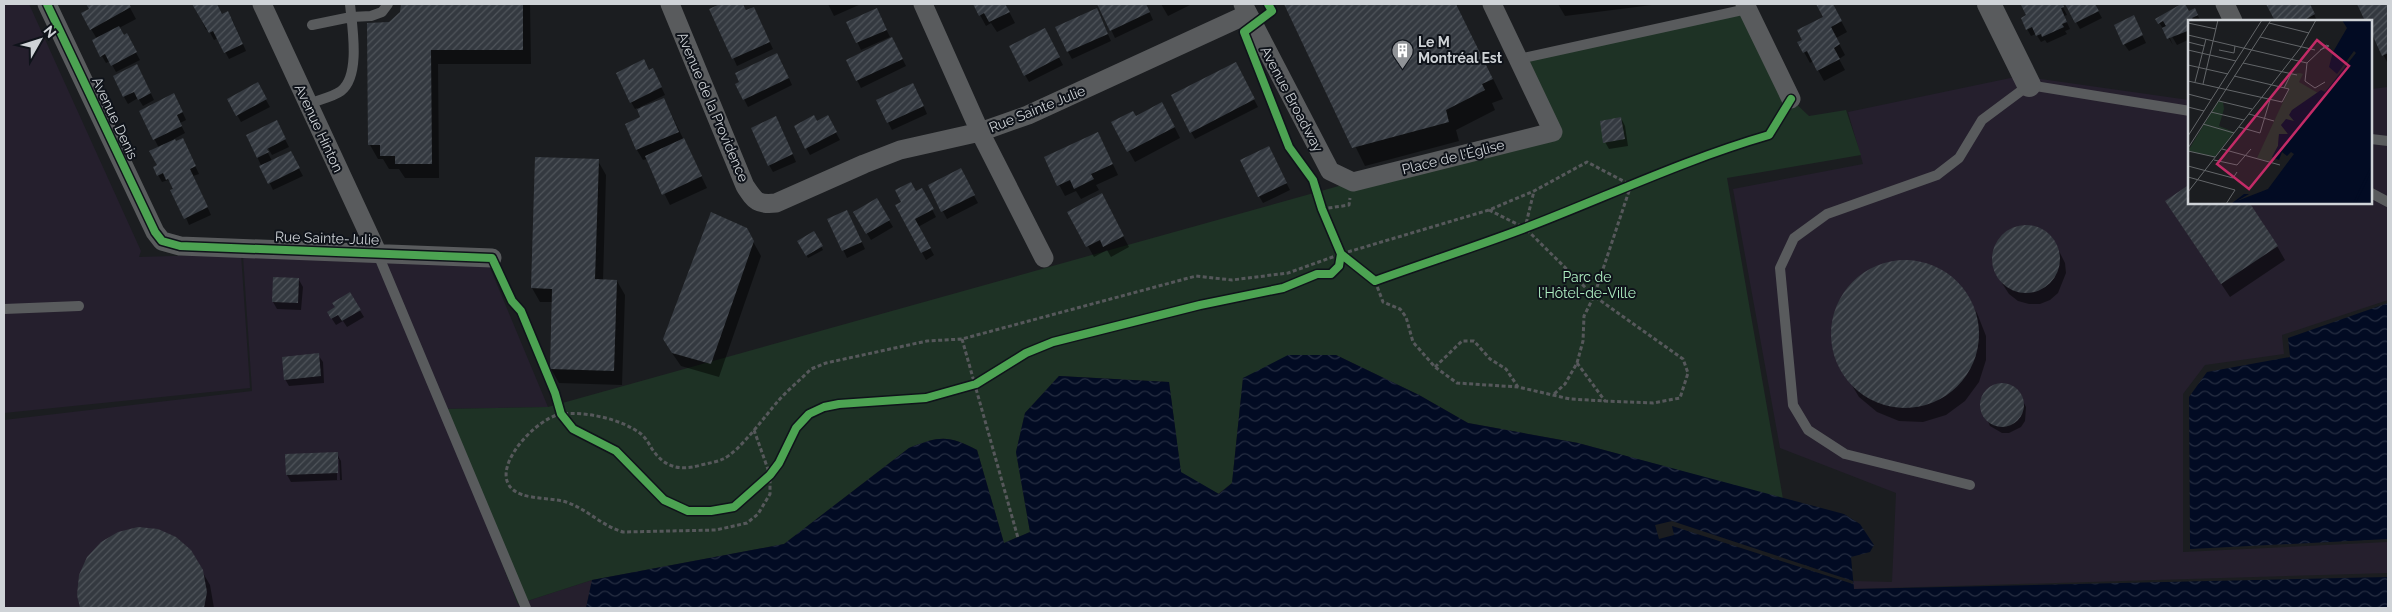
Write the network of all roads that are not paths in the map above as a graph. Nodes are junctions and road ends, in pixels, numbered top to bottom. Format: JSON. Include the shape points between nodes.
{"nodes":[{"id":1,"x":48,"y":4,"type":"edge"},
{"id":2,"x":262,"y":4,"type":"edge"},
{"id":3,"x":350,"y":4,"type":"edge"},
{"id":4,"x":388,"y":4,"type":"edge"},
{"id":5,"x":670,"y":4,"type":"edge"},
{"id":6,"x":923,"y":4,"type":"edge"},
{"id":7,"x":1492,"y":4,"type":"edge"},
{"id":8,"x":1989,"y":4,"type":"edge"},
{"id":9,"x":2225,"y":4,"type":"edge"},
{"id":10,"x":1746,"y":7,"type":"edge"},
{"id":11,"x":1245,"y":9,"type":"edge"},
{"id":12,"x":351,"y":17,"type":"junction"},
{"id":13,"x":2233,"y":20,"type":"edge"},
{"id":14,"x":312,"y":25,"type":"dead end"},
{"id":15,"x":1519,"y":59,"type":"junction"},
{"id":16,"x":2029,"y":85,"type":"junction"},
{"id":17,"x":1791,"y":99,"type":"dead end"},
{"id":18,"x":308,"y":104,"type":"junction"},
{"id":19,"x":2188,"y":111,"type":"edge"},
{"id":20,"x":980,"y":132,"type":"junction"},
{"id":21,"x":2372,"y":139,"type":"edge"},
{"id":22,"x":2388,"y":141,"type":"edge"},
{"id":23,"x":1353,"y":182,"type":"joint"},
{"id":24,"x":2372,"y":194,"type":"edge"},
{"id":25,"x":2388,"y":202,"type":"edge"},
{"id":26,"x":763,"y":205,"type":"joint"},
{"id":27,"x":162,"y":241,"type":"joint"},
{"id":28,"x":377,"y":252,"type":"junction"},
{"id":29,"x":492,"y":258,"type":"dead end"},
{"id":30,"x":1044,"y":258,"type":"dead end"},
{"id":31,"x":79,"y":306,"type":"dead end"},
{"id":32,"x":4,"y":309,"type":"edge"},
{"id":33,"x":1970,"y":485,"type":"dead end"},
{"id":34,"x":526,"y":608,"type":"edge"}],
"edges":[{"from":1,"to":27,"type":"street","name":"Avenue Denis","via":[[149,222]]},
{"from":2,"to":18,"type":"street","name":"Avenue Hinton"},
{"from":3,"to":12,"type":"lane"},
{"from":4,"to":12,"type":"lane","via":[[382,12],[371,16]]},
{"from":5,"to":26,"type":"street","name":"Avenue de la Providence","via":[[745,186],[753,199]]},
{"from":6,"to":20,"type":"street"},
{"from":7,"to":15,"type":"street"},
{"from":8,"to":16,"type":"street"},
{"from":9,"to":13,"type":"street"},
{"from":10,"to":15,"type":"lane"},
{"from":10,"to":17,"type":"street"},
{"from":11,"to":20,"type":"street","name":"Rue Sainte Julie","via":[[1028,115]]},
{"from":11,"to":23,"type":"street","name":"Avenue Broadway","via":[[1330,171]]},
{"from":12,"to":14,"type":"lane"},
{"from":12,"to":18,"type":"lane","via":[[354,42],[351,80],[340,92]]},
{"from":15,"to":23,"type":"street","name":"Place de l'Église","via":[[1553,132]]},
{"from":16,"to":19,"type":"lane"},
{"from":16,"to":33,"type":"lane","via":[[1982,120],[1959,158],[1937,175],[1827,214],[1794,238],[1780,268],[1793,405],[1808,430],[1845,454]]},
{"from":18,"to":28,"type":"street","name":"Avenue Hinton"},
{"from":20,"to":26,"type":"street","name":"Rue Sainte Julie","via":[[900,150],[776,203]]},
{"from":20,"to":30,"type":"street"},
{"from":21,"to":22,"type":"lane"},
{"from":24,"to":25,"type":"lane"},
{"from":27,"to":28,"type":"street","name":"Rue Sainte-Julie","via":[[180,246]]},
{"from":28,"to":29,"type":"street","name":"Rue Sainte-Julie"},
{"from":28,"to":34,"type":"lane"},
{"from":31,"to":32,"type":"lane"}]}
